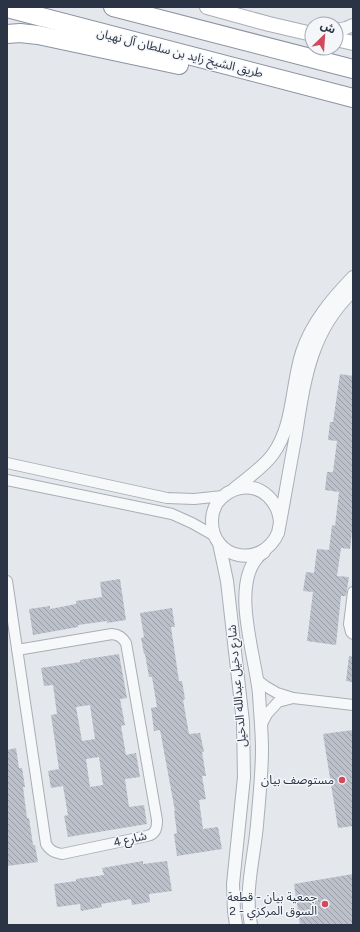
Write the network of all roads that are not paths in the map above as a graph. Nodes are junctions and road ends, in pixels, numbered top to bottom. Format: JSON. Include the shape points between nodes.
{"nodes":[{"id":1,"x":113,"y":7,"type":"edge"},
{"id":2,"x":207,"y":7,"type":"edge"},
{"id":3,"x":7,"y":8,"type":"edge"},
{"id":4,"x":269,"y":24,"type":"junction"},
{"id":5,"x":304,"y":28,"type":"edge"},
{"id":6,"x":304,"y":32,"type":"edge"},
{"id":7,"x":7,"y":34,"type":"edge"},
{"id":8,"x":353,"y":69,"type":"edge"},
{"id":9,"x":312,"y":87,"type":"junction"},
{"id":10,"x":350,"y":98,"type":"edge"},
{"id":11,"x":353,"y":277,"type":"edge"},
{"id":12,"x":353,"y":290,"type":"edge"},
{"id":13,"x":7,"y":463,"type":"edge"},
{"id":14,"x":7,"y":480,"type":"edge"},
{"id":15,"x":227,"y":493,"type":"junction"},
{"id":16,"x":280,"y":523,"type":"junction"},
{"id":17,"x":217,"y":540,"type":"junction"},
{"id":18,"x":265,"y":550,"type":"junction"},
{"id":19,"x":7,"y":581,"type":"edge"},
{"id":20,"x":353,"y":592,"type":"edge"},
{"id":21,"x":353,"y":634,"type":"edge"},
{"id":22,"x":17,"y":650,"type":"junction"},
{"id":23,"x":256,"y":679,"type":"junction"},
{"id":24,"x":293,"y":698,"type":"junction"},
{"id":25,"x":353,"y":705,"type":"edge"},
{"id":26,"x":260,"y":726,"type":"junction"},
{"id":27,"x":236,"y":925,"type":"edge"},
{"id":28,"x":251,"y":925,"type":"edge"}],
"edges":[{"from":1,"to":8,"type":"highway"},
{"from":2,"to":4,"type":"main road"},
{"from":3,"to":9,"type":"highway","name":"طريق الشيخ زايد بن سلطان آل نهيان"},
{"from":4,"to":5,"type":"street"},
{"from":4,"to":6,"type":"main road"},
{"from":7,"to":9,"type":"highway","via":[[38,34],[202,70]]},
{"from":9,"to":10,"type":"highway","name":"طريق الشيخ زايد بن سلطان آل نهيان"},
{"from":11,"to":15,"type":"street","via":[[323,311],[308,336],[298,366],[286,426],[279,444],[272,456]]},
{"from":12,"to":16,"type":"street","via":[[329,321],[310,360]]},
{"from":13,"to":15,"type":"street","via":[[167,498],[194,499]]},
{"from":14,"to":17,"type":"street","via":[[172,514],[192,523]]},
{"from":15,"to":16,"type":"street","via":[[245,487],[259,490],[275,504]]},
{"from":15,"to":17,"type":"street","via":[[216,505],[212,515],[212,526]]},
{"from":16,"to":18,"type":"street","via":[[276,538]]},
{"from":17,"to":18,"type":"street","via":[[229,552],[241,556],[254,555]]},
{"from":17,"to":27,"type":"street","name":"شارع دخيل عبدالله الدخيل","via":[[227,581],[243,722],[244,777],[233,884]]},
{"from":18,"to":23,"type":"street","name":"شارع دخيل عبدالله الدخيل","via":[[250,570],[245,594]]},
{"from":19,"to":22,"type":"street","name":"شارع 4"},
{"from":20,"to":21,"type":"street","via":[[349,624]]},
{"from":22,"to":22,"type":"street","name":"شارع 4","via":[[112,634],[123,638],[126,643],[157,820],[154,833],[62,854],[50,850],[46,844]]},
{"from":23,"to":24,"type":"street","via":[[276,693]]},
{"from":23,"to":26,"type":"street","name":"شارع دخيل عبدالله الدخيل"},
{"from":24,"to":25,"type":"street"},
{"from":24,"to":26,"type":"street","via":[[278,702]]},
{"from":26,"to":28,"type":"street","name":"شارع دخيل عبدالله الدخيل","via":[[260,786],[248,893]]}]}
